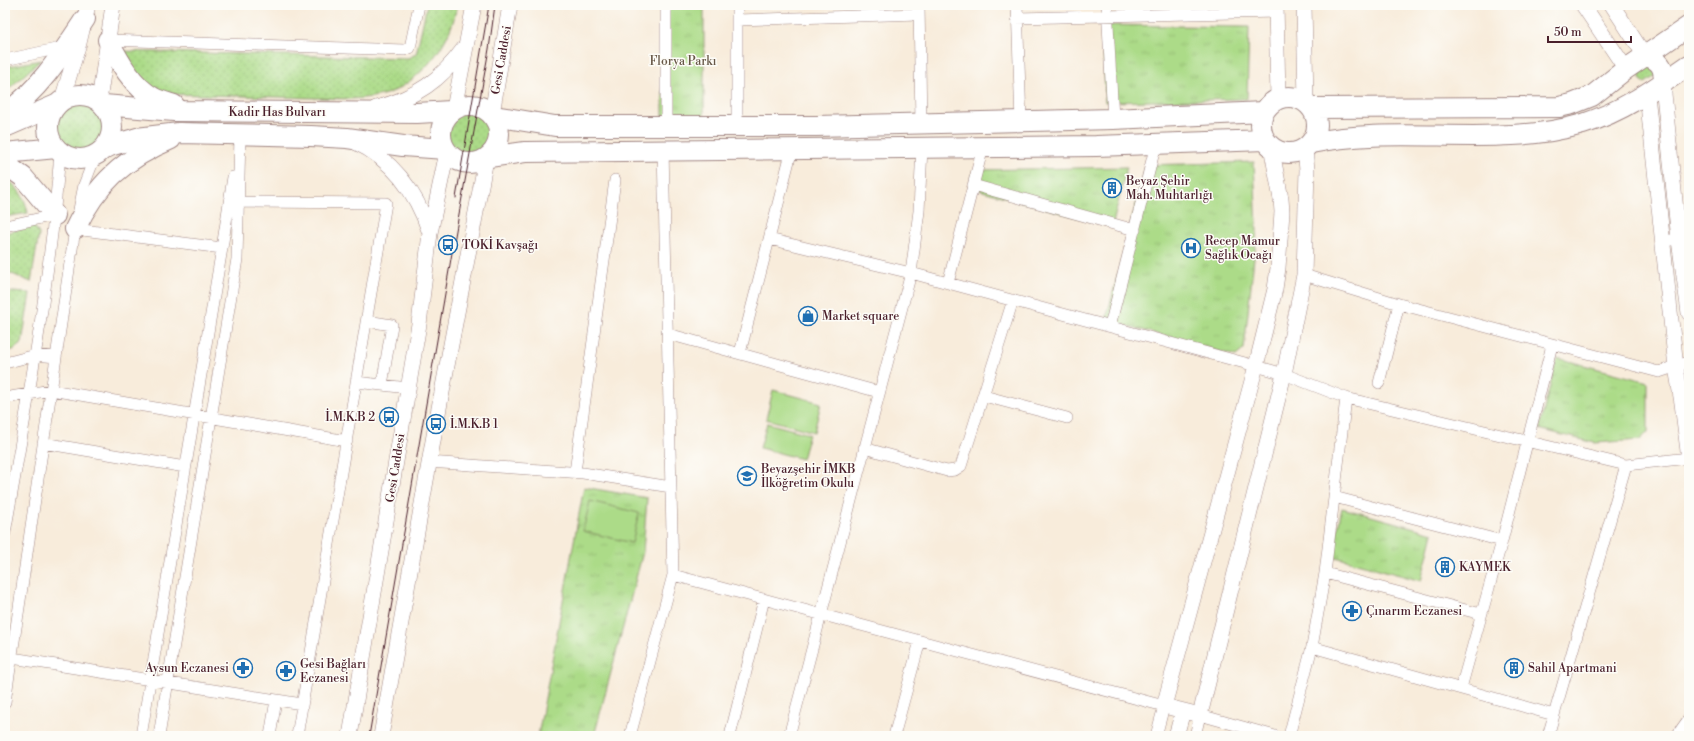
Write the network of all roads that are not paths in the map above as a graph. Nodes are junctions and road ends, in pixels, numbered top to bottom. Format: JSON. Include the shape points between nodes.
{"nodes":[{"id":1,"x":113,"y":5,"type":"edge"},
{"id":2,"x":419,"y":5,"type":"edge"},
{"id":3,"x":474,"y":5,"type":"edge"},
{"id":4,"x":510,"y":5,"type":"edge"},
{"id":5,"x":666,"y":5,"type":"edge"},
{"id":6,"x":737,"y":5,"type":"edge"},
{"id":7,"x":1017,"y":5,"type":"edge"},
{"id":8,"x":1304,"y":5,"type":"edge"},
{"id":9,"x":1583,"y":5,"type":"edge"},
{"id":10,"x":1612,"y":5,"type":"edge"},
{"id":11,"x":919,"y":9,"type":"edge"},
{"id":12,"x":1276,"y":9,"type":"edge"},
{"id":13,"x":840,"y":10,"type":"edge"},
{"id":14,"x":1107,"y":10,"type":"edge"},
{"id":15,"x":86,"y":12,"type":"edge"},
{"id":16,"x":1017,"y":18,"type":"junction"},
{"id":17,"x":737,"y":20,"type":"junction"},
{"id":18,"x":1689,"y":26,"type":"edge"},
{"id":19,"x":108,"y":40,"type":"junction"},
{"id":20,"x":66,"y":47,"type":"junction"},
{"id":21,"x":465,"y":47,"type":"junction"},
{"id":22,"x":1646,"y":56,"type":"junction"},
{"id":23,"x":5,"y":60,"type":"edge"},
{"id":24,"x":1689,"y":65,"type":"edge"},
{"id":25,"x":1626,"y":69,"type":"junction"},
{"id":26,"x":1663,"y":84,"type":"junction"},
{"id":27,"x":1647,"y":95,"type":"junction"},
{"id":28,"x":59,"y":103,"type":"junction"},
{"id":29,"x":101,"y":103,"type":"junction"},
{"id":30,"x":1271,"y":105,"type":"junction"},
{"id":31,"x":1309,"y":105,"type":"junction"},
{"id":32,"x":453,"y":110,"type":"junction"},
{"id":33,"x":191,"y":112,"type":"junction"},
{"id":34,"x":358,"y":112,"type":"junction"},
{"id":35,"x":5,"y":114,"type":"edge"},
{"id":36,"x":493,"y":115,"type":"junction"},
{"id":37,"x":1112,"y":119,"type":"junction"},
{"id":38,"x":1021,"y":122,"type":"junction"},
{"id":39,"x":921,"y":124,"type":"junction"},
{"id":40,"x":666,"y":126,"type":"junction"},
{"id":41,"x":738,"y":126,"type":"junction"},
{"id":42,"x":5,"y":127,"type":"edge"},
{"id":43,"x":188,"y":133,"type":"junction"},
{"id":44,"x":240,"y":135,"type":"junction"},
{"id":45,"x":347,"y":138,"type":"junction"},
{"id":46,"x":1268,"y":143,"type":"junction"},
{"id":47,"x":1156,"y":144,"type":"junction"},
{"id":48,"x":1308,"y":146,"type":"junction"},
{"id":49,"x":922,"y":147,"type":"junction"},
{"id":50,"x":983,"y":147,"type":"junction"},
{"id":51,"x":792,"y":149,"type":"junction"},
{"id":52,"x":58,"y":150,"type":"junction"},
{"id":53,"x":663,"y":150,"type":"junction"},
{"id":54,"x":446,"y":151,"type":"junction"},
{"id":55,"x":99,"y":152,"type":"junction"},
{"id":56,"x":5,"y":153,"type":"edge"},
{"id":57,"x":487,"y":158,"type":"junction"},
{"id":58,"x":5,"y":164,"type":"edge"},
{"id":59,"x":615,"y":180,"type":"dead end"},
{"id":60,"x":973,"y":185,"type":"junction"},
{"id":61,"x":239,"y":202,"type":"junction"},
{"id":62,"x":55,"y":215,"type":"junction"},
{"id":63,"x":5,"y":226,"type":"edge"},
{"id":64,"x":75,"y":229,"type":"junction"},
{"id":65,"x":1135,"y":230,"type":"junction"},
{"id":66,"x":430,"y":233,"type":"junction"},
{"id":67,"x":769,"y":239,"type":"junction"},
{"id":68,"x":1684,"y":239,"type":"edge"},
{"id":69,"x":1662,"y":241,"type":"junction"},
{"id":70,"x":222,"y":248,"type":"junction"},
{"id":71,"x":1278,"y":268,"type":"junction"},
{"id":72,"x":911,"y":273,"type":"junction"},
{"id":73,"x":1304,"y":275,"type":"junction"},
{"id":74,"x":948,"y":283,"type":"junction"},
{"id":75,"x":1014,"y":300,"type":"junction"},
{"id":76,"x":1399,"y":304,"type":"junction"},
{"id":77,"x":1689,"y":313,"type":"edge"},
{"id":78,"x":367,"y":321,"type":"junction"},
{"id":79,"x":1110,"y":326,"type":"junction"},
{"id":80,"x":668,"y":334,"type":"junction"},
{"id":81,"x":1552,"y":345,"type":"junction"},
{"id":82,"x":740,"y":353,"type":"junction"},
{"id":83,"x":36,"y":356,"type":"junction"},
{"id":84,"x":56,"y":357,"type":"junction"},
{"id":85,"x":5,"y":363,"type":"edge"},
{"id":86,"x":1682,"y":364,"type":"edge"},
{"id":87,"x":1256,"y":366,"type":"junction"},
{"id":88,"x":1284,"y":374,"type":"junction"},
{"id":89,"x":356,"y":382,"type":"junction"},
{"id":90,"x":1379,"y":382,"type":"dead end"},
{"id":91,"x":382,"y":385,"type":"junction"},
{"id":92,"x":408,"y":388,"type":"junction"},
{"id":93,"x":51,"y":390,"type":"junction"},
{"id":94,"x":879,"y":392,"type":"junction"},
{"id":95,"x":30,"y":393,"type":"junction"},
{"id":96,"x":984,"y":396,"type":"junction"},
{"id":97,"x":5,"y":398,"type":"edge"},
{"id":98,"x":1346,"y":398,"type":"junction"},
{"id":99,"x":1686,"y":402,"type":"edge"},
{"id":100,"x":194,"y":415,"type":"junction"},
{"id":101,"x":211,"y":418,"type":"junction"},
{"id":102,"x":1067,"y":418,"type":"dead end"},
{"id":103,"x":346,"y":441,"type":"junction"},
{"id":104,"x":1527,"y":442,"type":"junction"},
{"id":105,"x":43,"y":443,"type":"junction"},
{"id":106,"x":864,"y":448,"type":"junction"},
{"id":107,"x":1689,"y":459,"type":"edge"},
{"id":108,"x":429,"y":462,"type":"junction"},
{"id":109,"x":1626,"y":465,"type":"junction"},
{"id":110,"x":185,"y":467,"type":"junction"},
{"id":111,"x":575,"y":472,"type":"junction"},
{"id":112,"x":671,"y":487,"type":"junction"},
{"id":113,"x":1334,"y":496,"type":"junction"},
{"id":114,"x":5,"y":533,"type":"edge"},
{"id":115,"x":1502,"y":541,"type":"junction"},
{"id":116,"x":1325,"y":573,"type":"junction"},
{"id":117,"x":673,"y":574,"type":"junction"},
{"id":118,"x":764,"y":599,"type":"junction"},
{"id":119,"x":821,"y":614,"type":"junction"},
{"id":120,"x":1481,"y":614,"type":"junction"},
{"id":121,"x":920,"y":641,"type":"junction"},
{"id":122,"x":1312,"y":647,"type":"junction"},
{"id":123,"x":7,"y":660,"type":"edge"},
{"id":124,"x":150,"y":680,"type":"junction"},
{"id":125,"x":167,"y":682,"type":"junction"},
{"id":126,"x":1461,"y":688,"type":"junction"},
{"id":127,"x":276,"y":700,"type":"junction"},
{"id":128,"x":5,"y":702,"type":"edge"},
{"id":129,"x":302,"y":704,"type":"junction"},
{"id":130,"x":1164,"y":706,"type":"junction"},
{"id":131,"x":1183,"y":711,"type":"junction"},
{"id":132,"x":1554,"y":715,"type":"junction"},
{"id":133,"x":1200,"y":716,"type":"junction"},
{"id":134,"x":1689,"y":722,"type":"edge"},
{"id":135,"x":140,"y":736,"type":"edge"},
{"id":136,"x":159,"y":736,"type":"edge"},
{"id":137,"x":270,"y":736,"type":"edge"},
{"id":138,"x":297,"y":736,"type":"edge"},
{"id":139,"x":350,"y":736,"type":"edge"},
{"id":140,"x":383,"y":736,"type":"edge"},
{"id":141,"x":630,"y":736,"type":"edge"},
{"id":142,"x":730,"y":736,"type":"edge"},
{"id":143,"x":789,"y":736,"type":"edge"},
{"id":144,"x":894,"y":736,"type":"edge"},
{"id":145,"x":1156,"y":736,"type":"edge"},
{"id":146,"x":1176,"y":736,"type":"edge"},
{"id":147,"x":1195,"y":736,"type":"edge"},
{"id":148,"x":1275,"y":736,"type":"edge"},
{"id":149,"x":1289,"y":736,"type":"edge"},
{"id":150,"x":1548,"y":736,"type":"edge"},
{"id":151,"x":1679,"y":736,"type":"edge"}],
"edges":[{"from":1,"to":19,"type":"main road"},
{"from":2,"to":19,"type":"street","via":[[410,48],[404,50]]},
{"from":3,"to":21,"type":"main road"},
{"from":4,"to":36,"type":"main road","name":"Gesi Caddesi"},
{"from":5,"to":40,"type":"street"},
{"from":6,"to":17,"type":"street"},
{"from":7,"to":16,"type":"street"},
{"from":8,"to":31,"type":"main road"},
{"from":9,"to":25,"type":"main road"},
{"from":10,"to":22,"type":"main road"},
{"from":11,"to":13,"type":"street"},
{"from":11,"to":39,"type":"street"},
{"from":12,"to":14,"type":"street"},
{"from":12,"to":30,"type":"main road"},
{"from":13,"to":17,"type":"street"},
{"from":14,"to":16,"type":"street"},
{"from":14,"to":37,"type":"street"},
{"from":15,"to":20,"type":"highway"},
{"from":15,"to":28,"type":"main road","via":[[78,50]]},
{"from":16,"to":38,"type":"street"},
{"from":17,"to":41,"type":"street"},
{"from":18,"to":22,"type":"highway"},
{"from":19,"to":29,"type":"main road"},
{"from":19,"to":33,"type":"highway","via":[[124,69],[145,91],[154,98]]},
{"from":20,"to":23,"type":"street"},
{"from":20,"to":35,"type":"highway","via":[[35,89]]},
{"from":21,"to":32,"type":"main road"},
{"from":21,"to":34,"type":"main road","via":[[447,69],[418,92],[395,103]]},
{"from":22,"to":25,"type":"highway"},
{"from":22,"to":26,"type":"highway","via":[[1657,60],[1661,65]]},
{"from":24,"to":26,"type":"highway"},
{"from":25,"to":27,"type":"highway","via":[[1635,90]]},
{"from":25,"to":31,"type":"highway","via":[[1592,96],[1559,107]]},
{"from":26,"to":27,"type":"highway"},
{"from":26,"to":68,"type":"main road"},
{"from":27,"to":48,"type":"highway","via":[[1596,119],[1551,131],[1515,134],[1361,136],[1333,138]]},
{"from":27,"to":69,"type":"main road"},
{"from":28,"to":29,"type":"highway","via":[[69,96],[84,95]]},
{"from":28,"to":42,"type":"highway"},
{"from":28,"to":52,"type":"highway","via":[[48,119],[51,142]]},
{"from":29,"to":33,"type":"highway","name":"Kadir Has Bulvarı"},
{"from":29,"to":55,"type":"highway","via":[[111,120],[112,128],[109,140]]},
{"from":30,"to":31,"type":"highway","via":[[1287,96],[1297,97]]},
{"from":30,"to":37,"type":"highway"},
{"from":30,"to":46,"type":"highway","via":[[1261,122]]},
{"from":31,"to":48,"type":"highway","via":[[1317,117],[1318,126],[1316,135]]},
{"from":32,"to":34,"type":"highway","name":"Kadir Has Bulvarı","via":[[417,113]]},
{"from":32,"to":36,"type":"highway","via":[[471,104],[484,108]]},
{"from":32,"to":54,"type":"highway","via":[[447,115],[441,127],[441,140]]},
{"from":33,"to":34,"type":"highway","name":"Kadir Has Bulvarı"},
{"from":36,"to":40,"type":"highway","via":[[555,126]]},
{"from":36,"to":57,"type":"highway","via":[[500,134],[497,147]]},
{"from":37,"to":38,"type":"highway"},
{"from":38,"to":39,"type":"highway"},
{"from":39,"to":41,"type":"highway"},
{"from":40,"to":41,"type":"highway"},
{"from":43,"to":44,"type":"highway","name":"Kadir Has Bulvarı"},
{"from":43,"to":55,"type":"highway","name":"Kadir Has Bulvarı","via":[[137,138]]},
{"from":43,"to":64,"type":"highway","via":[[150,148],[116,172],[90,200]]},
{"from":44,"to":45,"type":"highway","name":"Kadir Has Bulvarı"},
{"from":44,"to":61,"type":"street"},
{"from":44,"to":70,"type":"street"},
{"from":45,"to":54,"type":"highway","name":"Kadir Has Bulvarı"},
{"from":45,"to":66,"type":"main road","via":[[380,158],[402,178],[415,197]]},
{"from":46,"to":47,"type":"highway"},
{"from":46,"to":48,"type":"highway","via":[[1287,153]]},
{"from":46,"to":71,"type":"main road","via":[[1281,199]]},
{"from":47,"to":50,"type":"highway"},
{"from":47,"to":65,"type":"street"},
{"from":48,"to":73,"type":"main road"},
{"from":49,"to":50,"type":"highway"},
{"from":49,"to":51,"type":"highway"},
{"from":49,"to":72,"type":"street","via":[[919,211]]},
{"from":50,"to":60,"type":"street"},
{"from":51,"to":53,"type":"highway"},
{"from":51,"to":67,"type":"street"},
{"from":52,"to":55,"type":"highway","via":[[67,156],[82,159]]},
{"from":52,"to":56,"type":"highway"},
{"from":52,"to":62,"type":"street"},
{"from":53,"to":57,"type":"highway","via":[[525,152]]},
{"from":53,"to":80,"type":"street"},
{"from":54,"to":57,"type":"highway","via":[[462,163],[476,163]]},
{"from":54,"to":66,"type":"main road","name":"Gesi Caddesi"},
{"from":55,"to":64,"type":"street","via":[[84,185]]},
{"from":57,"to":108,"type":"main road","via":[[471,231]]},
{"from":58,"to":62,"type":"highway","via":[[23,177]]},
{"from":59,"to":111,"type":"street"},
{"from":60,"to":65,"type":"street"},
{"from":60,"to":74,"type":"street"},
{"from":61,"to":78,"type":"street","via":[[386,203]]},
{"from":61,"to":101,"type":"street","via":[[238,259]]},
{"from":62,"to":63,"type":"street"},
{"from":62,"to":83,"type":"street"},
{"from":64,"to":70,"type":"street"},
{"from":64,"to":84,"type":"street"},
{"from":65,"to":79,"type":"street"},
{"from":66,"to":92,"type":"main road","name":"Gesi Caddesi"},
{"from":67,"to":72,"type":"street"},
{"from":67,"to":82,"type":"street"},
{"from":68,"to":69,"type":"street"},
{"from":68,"to":77,"type":"main road"},
{"from":69,"to":86,"type":"main road"},
{"from":70,"to":100,"type":"street"},
{"from":71,"to":73,"type":"main road"},
{"from":71,"to":87,"type":"main road"},
{"from":72,"to":74,"type":"street"},
{"from":72,"to":94,"type":"street"},
{"from":73,"to":76,"type":"street"},
{"from":73,"to":88,"type":"main road"},
{"from":74,"to":75,"type":"street"},
{"from":75,"to":79,"type":"street"},
{"from":75,"to":96,"type":"street"},
{"from":76,"to":81,"type":"street"},
{"from":76,"to":90,"type":"street"},
{"from":78,"to":89,"type":"street"},
{"from":78,"to":91,"type":"street","via":[[392,325]]},
{"from":79,"to":87,"type":"street"},
{"from":80,"to":82,"type":"street"},
{"from":80,"to":112,"type":"street"},
{"from":81,"to":86,"type":"street","via":[[1659,372]]},
{"from":81,"to":104,"type":"street"},
{"from":82,"to":94,"type":"street"},
{"from":83,"to":84,"type":"street"},
{"from":83,"to":85,"type":"street"},
{"from":83,"to":95,"type":"street"},
{"from":84,"to":93,"type":"street"},
{"from":86,"to":99,"type":"main road"},
{"from":87,"to":88,"type":"street"},
{"from":87,"to":130,"type":"main road"},
{"from":88,"to":98,"type":"street"},
{"from":88,"to":133,"type":"main road"},
{"from":89,"to":91,"type":"street"},
{"from":89,"to":103,"type":"street"},
{"from":91,"to":92,"type":"street"},
{"from":92,"to":139,"type":"main road","name":"Gesi Caddesi"},
{"from":93,"to":95,"type":"street"},
{"from":93,"to":100,"type":"street"},
{"from":93,"to":105,"type":"street"},
{"from":94,"to":106,"type":"street"},
{"from":95,"to":97,"type":"street"},
{"from":95,"to":114,"type":"street"},
{"from":96,"to":102,"type":"street"},
{"from":96,"to":106,"type":"street","via":[[963,463],[955,470]]},
{"from":98,"to":104,"type":"street"},
{"from":98,"to":113,"type":"street"},
{"from":99,"to":107,"type":"main road"},
{"from":100,"to":101,"type":"street"},
{"from":100,"to":110,"type":"street"},
{"from":101,"to":103,"type":"street"},
{"from":101,"to":125,"type":"street"},
{"from":103,"to":129,"type":"street"},
{"from":104,"to":109,"type":"street"},
{"from":104,"to":115,"type":"street"},
{"from":105,"to":110,"type":"street"},
{"from":105,"to":123,"type":"street"},
{"from":106,"to":119,"type":"street"},
{"from":107,"to":109,"type":"street"},
{"from":108,"to":111,"type":"street"},
{"from":108,"to":140,"type":"main road"},
{"from":109,"to":132,"type":"street"},
{"from":110,"to":124,"type":"street"},
{"from":111,"to":112,"type":"street"},
{"from":112,"to":117,"type":"street"},
{"from":113,"to":115,"type":"street"},
{"from":113,"to":116,"type":"street"},
{"from":115,"to":120,"type":"street"},
{"from":116,"to":120,"type":"street"},
{"from":116,"to":122,"type":"street"},
{"from":117,"to":118,"type":"street"},
{"from":117,"to":141,"type":"street"},
{"from":118,"to":119,"type":"street"},
{"from":118,"to":142,"type":"street"},
{"from":119,"to":121,"type":"street"},
{"from":119,"to":143,"type":"street"},
{"from":120,"to":126,"type":"street"},
{"from":121,"to":130,"type":"street"},
{"from":121,"to":144,"type":"street"},
{"from":122,"to":126,"type":"street"},
{"from":122,"to":149,"type":"street"},
{"from":123,"to":124,"type":"street"},
{"from":123,"to":128,"type":"street"},
{"from":124,"to":125,"type":"street"},
{"from":124,"to":135,"type":"street"},
{"from":125,"to":127,"type":"street"},
{"from":125,"to":136,"type":"street"},
{"from":126,"to":132,"type":"street"},
{"from":127,"to":129,"type":"street"},
{"from":127,"to":137,"type":"street"},
{"from":129,"to":138,"type":"street"},
{"from":130,"to":131,"type":"main road"},
{"from":130,"to":145,"type":"street"},
{"from":131,"to":133,"type":"main road"},
{"from":131,"to":146,"type":"main road"},
{"from":132,"to":150,"type":"street"},
{"from":133,"to":147,"type":"street"},
{"from":133,"to":148,"type":"street"},
{"from":134,"to":151,"type":"main road"}]}
